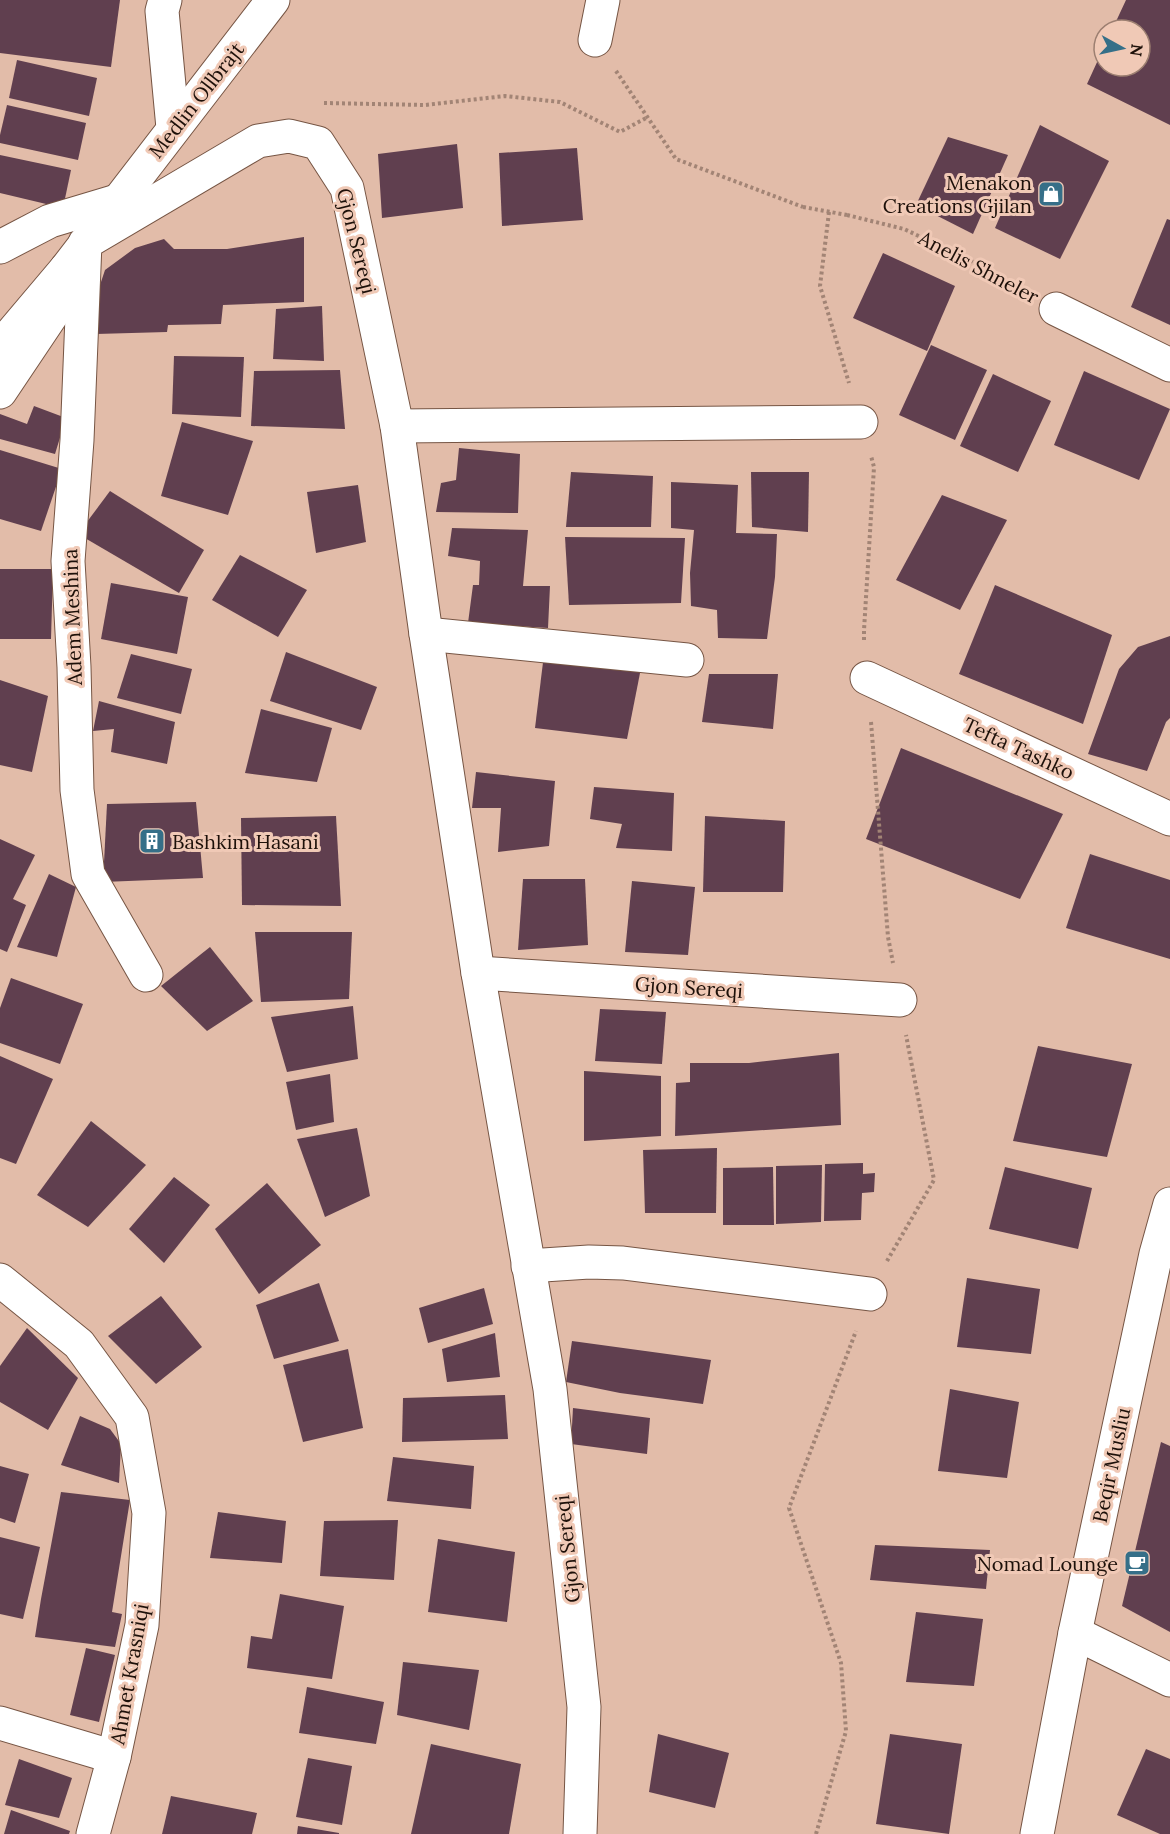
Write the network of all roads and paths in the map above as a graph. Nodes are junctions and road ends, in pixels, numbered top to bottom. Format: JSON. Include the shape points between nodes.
{"nodes":[{"id":1,"x":165,"y":0,"type":"edge"},
{"id":2,"x":273,"y":0,"type":"edge"},
{"id":3,"x":603,"y":0,"type":"edge"},
{"id":4,"x":595,"y":40,"type":"joint"},
{"id":5,"x":648,"y":117,"type":"junction"},
{"id":6,"x":173,"y":128,"type":"junction"},
{"id":7,"x":318,"y":143,"type":"junction"},
{"id":8,"x":120,"y":200,"type":"junction"},
{"id":9,"x":0,"y":247,"type":"edge"},
{"id":10,"x":75,"y":256,"type":"junction"},
{"id":11,"x":1056,"y":309,"type":"joint"},
{"id":12,"x":0,"y":347,"type":"edge"},
{"id":13,"x":1170,"y":365,"type":"edge"},
{"id":14,"x":0,"y":392,"type":"edge"},
{"id":15,"x":861,"y":422,"type":"dead end"},
{"id":16,"x":397,"y":426,"type":"junction"},
{"id":17,"x":426,"y":634,"type":"junction"},
{"id":18,"x":687,"y":660,"type":"dead end"},
{"id":19,"x":867,"y":678,"type":"dead end"},
{"id":20,"x":1170,"y":819,"type":"edge"},
{"id":21,"x":478,"y":973,"type":"junction"},
{"id":22,"x":147,"y":975,"type":"dead end"},
{"id":23,"x":900,"y":1000,"type":"dead end"},
{"id":24,"x":1170,"y":1204,"type":"edge"},
{"id":25,"x":1163,"y":1258,"type":"edge"},
{"id":26,"x":528,"y":1266,"type":"junction"},
{"id":27,"x":0,"y":1280,"type":"edge"},
{"id":28,"x":870,"y":1294,"type":"dead end"},
{"id":29,"x":1076,"y":1633,"type":"junction"},
{"id":30,"x":1170,"y":1680,"type":"edge"},
{"id":31,"x":0,"y":1724,"type":"edge"},
{"id":32,"x":114,"y":1757,"type":"junction"},
{"id":33,"x":93,"y":1834,"type":"edge"},
{"id":34,"x":580,"y":1834,"type":"edge"},
{"id":35,"x":1037,"y":1834,"type":"edge"}],
"edges":[{"from":1,"to":6,"type":"street","via":[[162,11]]},
{"from":2,"to":6,"type":"street","name":"Medlin Ollbrajt"},
{"from":3,"to":4,"type":"street"},
{"from":4,"to":5,"type":"path"},
{"from":5,"to":7,"type":"path","via":[[620,132],[560,102],[505,96],[425,105],[305,103]]},
{"from":5,"to":11,"type":"path","name":"Anelis Shneler","bridge":true,"via":[[676,159],[803,207],[904,229],[986,268]]},
{"from":6,"to":8,"type":"street","name":"Medlin Ollbrajt"},
{"from":7,"to":10,"type":"street","via":[[289,136],[258,141]]},
{"from":7,"to":16,"type":"street","name":"Gjon Sereqi","via":[[347,188]]},
{"from":8,"to":9,"type":"street","via":[[50,221]]},
{"from":8,"to":10,"type":"street","name":"Medlin Ollbrajt"},
{"from":10,"to":12,"type":"street","name":"Medlin Ollbrajt"},
{"from":10,"to":14,"type":"street","via":[[61,301]]},
{"from":10,"to":22,"type":"street","name":"Adem Meshina","via":[[76,440],[68,561],[75,667],[76,790],[88,874]]},
{"from":11,"to":13,"type":"street","name":"Anelis Shneler"},
{"from":15,"to":16,"type":"street"},
{"from":16,"to":17,"type":"street","name":"Gjon Sereqi"},
{"from":17,"to":18,"type":"street"},
{"from":17,"to":21,"type":"street","name":"Gjon Sereqi"},
{"from":19,"to":20,"type":"street","name":"Tefta Tashko"},
{"from":21,"to":23,"type":"street","name":"Gjon Sereqi"},
{"from":21,"to":26,"type":"street","name":"Gjon Sereqi"},
{"from":24,"to":25,"type":"street","name":"Beqir Musliu"},
{"from":25,"to":29,"type":"street","name":"Beqir Musliu"},
{"from":26,"to":28,"type":"street","via":[[623,1263]]},
{"from":26,"to":34,"type":"street","name":"Gjon Sereqi","via":[[550,1389],[584,1707]]},
{"from":27,"to":32,"type":"street","name":"Ahmet Krasniqi","via":[[79,1344],[132,1417],[149,1513],[142,1625]]},
{"from":29,"to":30,"type":"street"},
{"from":29,"to":35,"type":"street","name":"Beqir Musliu"},
{"from":31,"to":32,"type":"street"},
{"from":32,"to":33,"type":"street","name":"Ahmet Krasniqi"}]}
